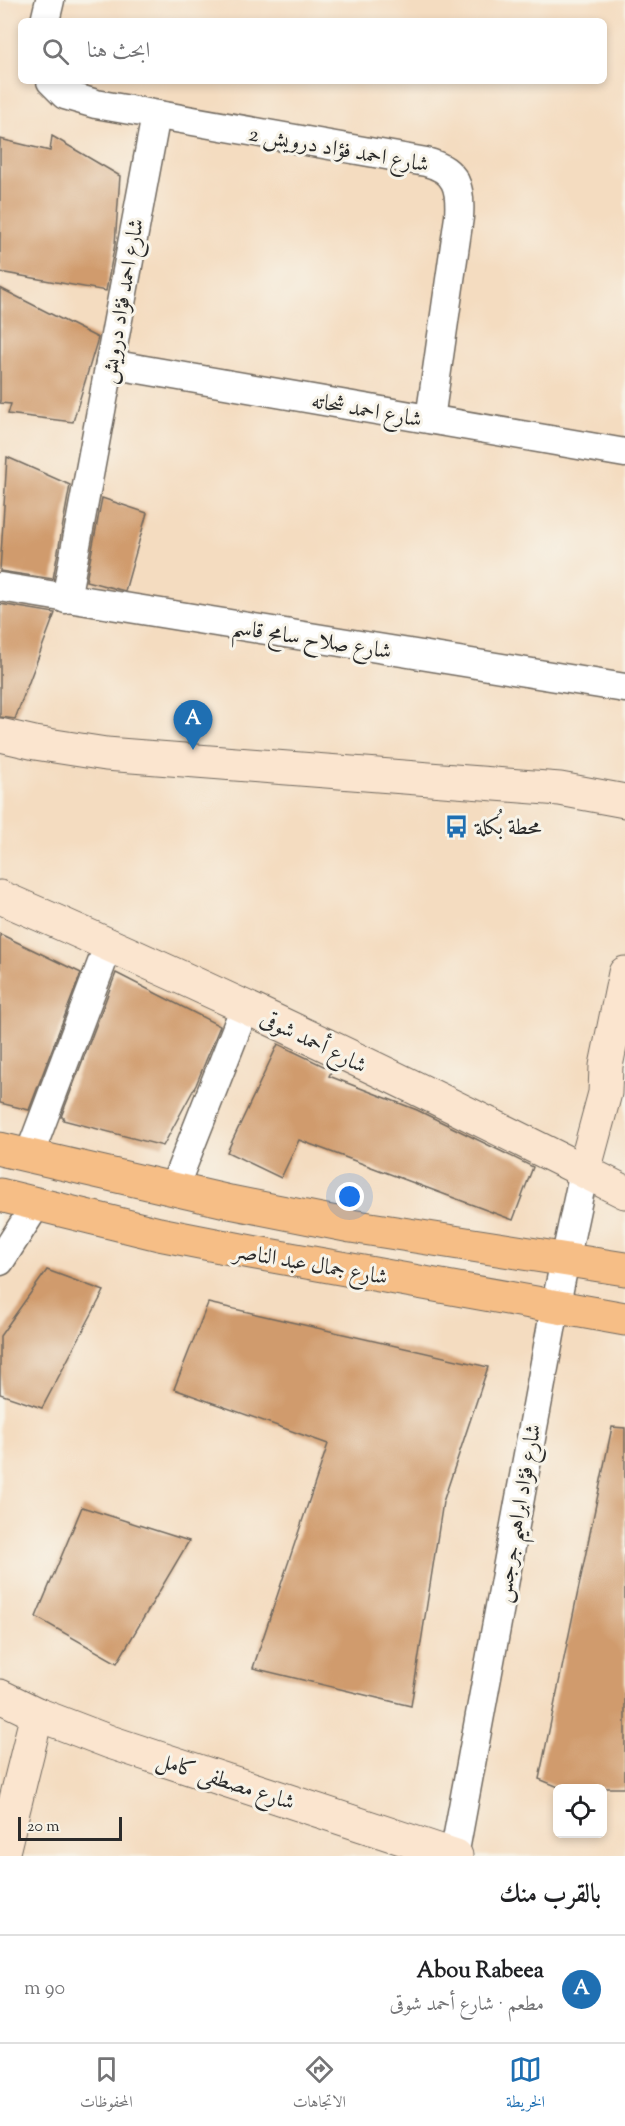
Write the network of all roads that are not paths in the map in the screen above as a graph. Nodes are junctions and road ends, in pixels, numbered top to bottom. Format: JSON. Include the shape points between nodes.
{"nodes":[{"id":1,"x":50,"y":0,"type":"edge"},
{"id":2,"x":46,"y":18,"type":"edge"},
{"id":3,"x":54,"y":84,"type":"edge"},
{"id":4,"x":156,"y":115,"type":"junction"},
{"id":5,"x":110,"y":364,"type":"junction"},
{"id":6,"x":430,"y":420,"type":"junction"},
{"id":7,"x":625,"y":453,"type":"edge"},
{"id":8,"x":0,"y":587,"type":"edge"},
{"id":9,"x":66,"y":598,"type":"junction"},
{"id":10,"x":625,"y":687,"type":"edge"},
{"id":11,"x":0,"y":735,"type":"edge"},
{"id":12,"x":625,"y":801,"type":"edge"},
{"id":13,"x":0,"y":897,"type":"edge"},
{"id":14,"x":109,"y":944,"type":"junction"},
{"id":15,"x":625,"y":973,"type":"edge"},
{"id":16,"x":244,"y":1007,"type":"junction"},
{"id":17,"x":617,"y":1051,"type":"edge"},
{"id":18,"x":15,"y":1152,"type":"edge"},
{"id":19,"x":584,"y":1171,"type":"junction"},
{"id":20,"x":173,"y":1190,"type":"junction"},
{"id":21,"x":625,"y":1192,"type":"edge"},
{"id":22,"x":0,"y":1195,"type":"edge"},
{"id":23,"x":36,"y":1204,"type":"junction"},
{"id":24,"x":565,"y":1260,"type":"junction"},
{"id":25,"x":0,"y":1261,"type":"edge"},
{"id":26,"x":625,"y":1269,"type":"edge"},
{"id":27,"x":555,"y":1308,"type":"junction"},
{"id":28,"x":625,"y":1319,"type":"edge"},
{"id":29,"x":0,"y":1696,"type":"edge"},
{"id":30,"x":37,"y":1714,"type":"junction"},
{"id":31,"x":2,"y":1856,"type":"edge"},
{"id":32,"x":455,"y":1856,"type":"edge"}],
"edges":[{"from":1,"to":2,"type":"street"},
{"from":3,"to":4,"type":"street","via":[[65,95],[80,100]]},
{"from":4,"to":5,"type":"street","name":"شارع احمد فؤاد درويش"},
{"from":4,"to":6,"type":"street","name":"شارع احمد فؤاد درويش 2","via":[[426,162],[448,172],[459,193],[459,217]]},
{"from":5,"to":6,"type":"street","name":"شارع احمد شحاته"},
{"from":5,"to":9,"type":"street","name":"شارع احمد فؤاد درويش"},
{"from":6,"to":7,"type":"street","name":"شارع احمد شحاته"},
{"from":8,"to":9,"type":"street","name":"شارع صلاح سامح قاسم"},
{"from":9,"to":10,"type":"street","name":"شارع صلاح سامح قاسم"},
{"from":11,"to":12,"type":"street","via":[[106,754],[560,789]]},
{"from":13,"to":14,"type":"street","name":"شارع أحمد شوقى"},
{"from":14,"to":16,"type":"street","name":"شارع أحمد شوقى"},
{"from":14,"to":18,"type":"street"},
{"from":15,"to":17,"type":"street"},
{"from":16,"to":19,"type":"street","name":"شارع أحمد شوقى"},
{"from":16,"to":20,"type":"street"},
{"from":17,"to":19,"type":"street","via":[[606,1066],[604,1093]]},
{"from":18,"to":20,"type":"main road","name":"شارع جمال عبد الناصر"},
{"from":19,"to":21,"type":"street","name":"شارع أحمد شوقى"},
{"from":19,"to":24,"type":"street","name":"شارع فؤاد ابراهيم جرجس"},
{"from":20,"to":24,"type":"main road","name":"شارع جمال عبد الناصر","via":[[351,1226]]},
{"from":22,"to":23,"type":"main road","name":"شارع جمال عبد الناصر"},
{"from":23,"to":25,"type":"street"},
{"from":23,"to":27,"type":"main road","name":"شارع جمال عبد الناصر","via":[[159,1234]]},
{"from":24,"to":26,"type":"main road","name":"شارع جمال عبد الناصر"},
{"from":24,"to":27,"type":"street","name":"شارع فؤاد ابراهيم جرجس"},
{"from":27,"to":28,"type":"main road","name":"شارع جمال عبد الناصر"},
{"from":27,"to":32,"type":"street","name":"شارع فؤاد ابراهيم جرجس"},
{"from":29,"to":30,"type":"street","name":"شارع مصطفى كامل"},
{"from":30,"to":31,"type":"street"},
{"from":30,"to":32,"type":"street","name":"شارع مصطفى كامل","via":[[110,1742]]}]}
